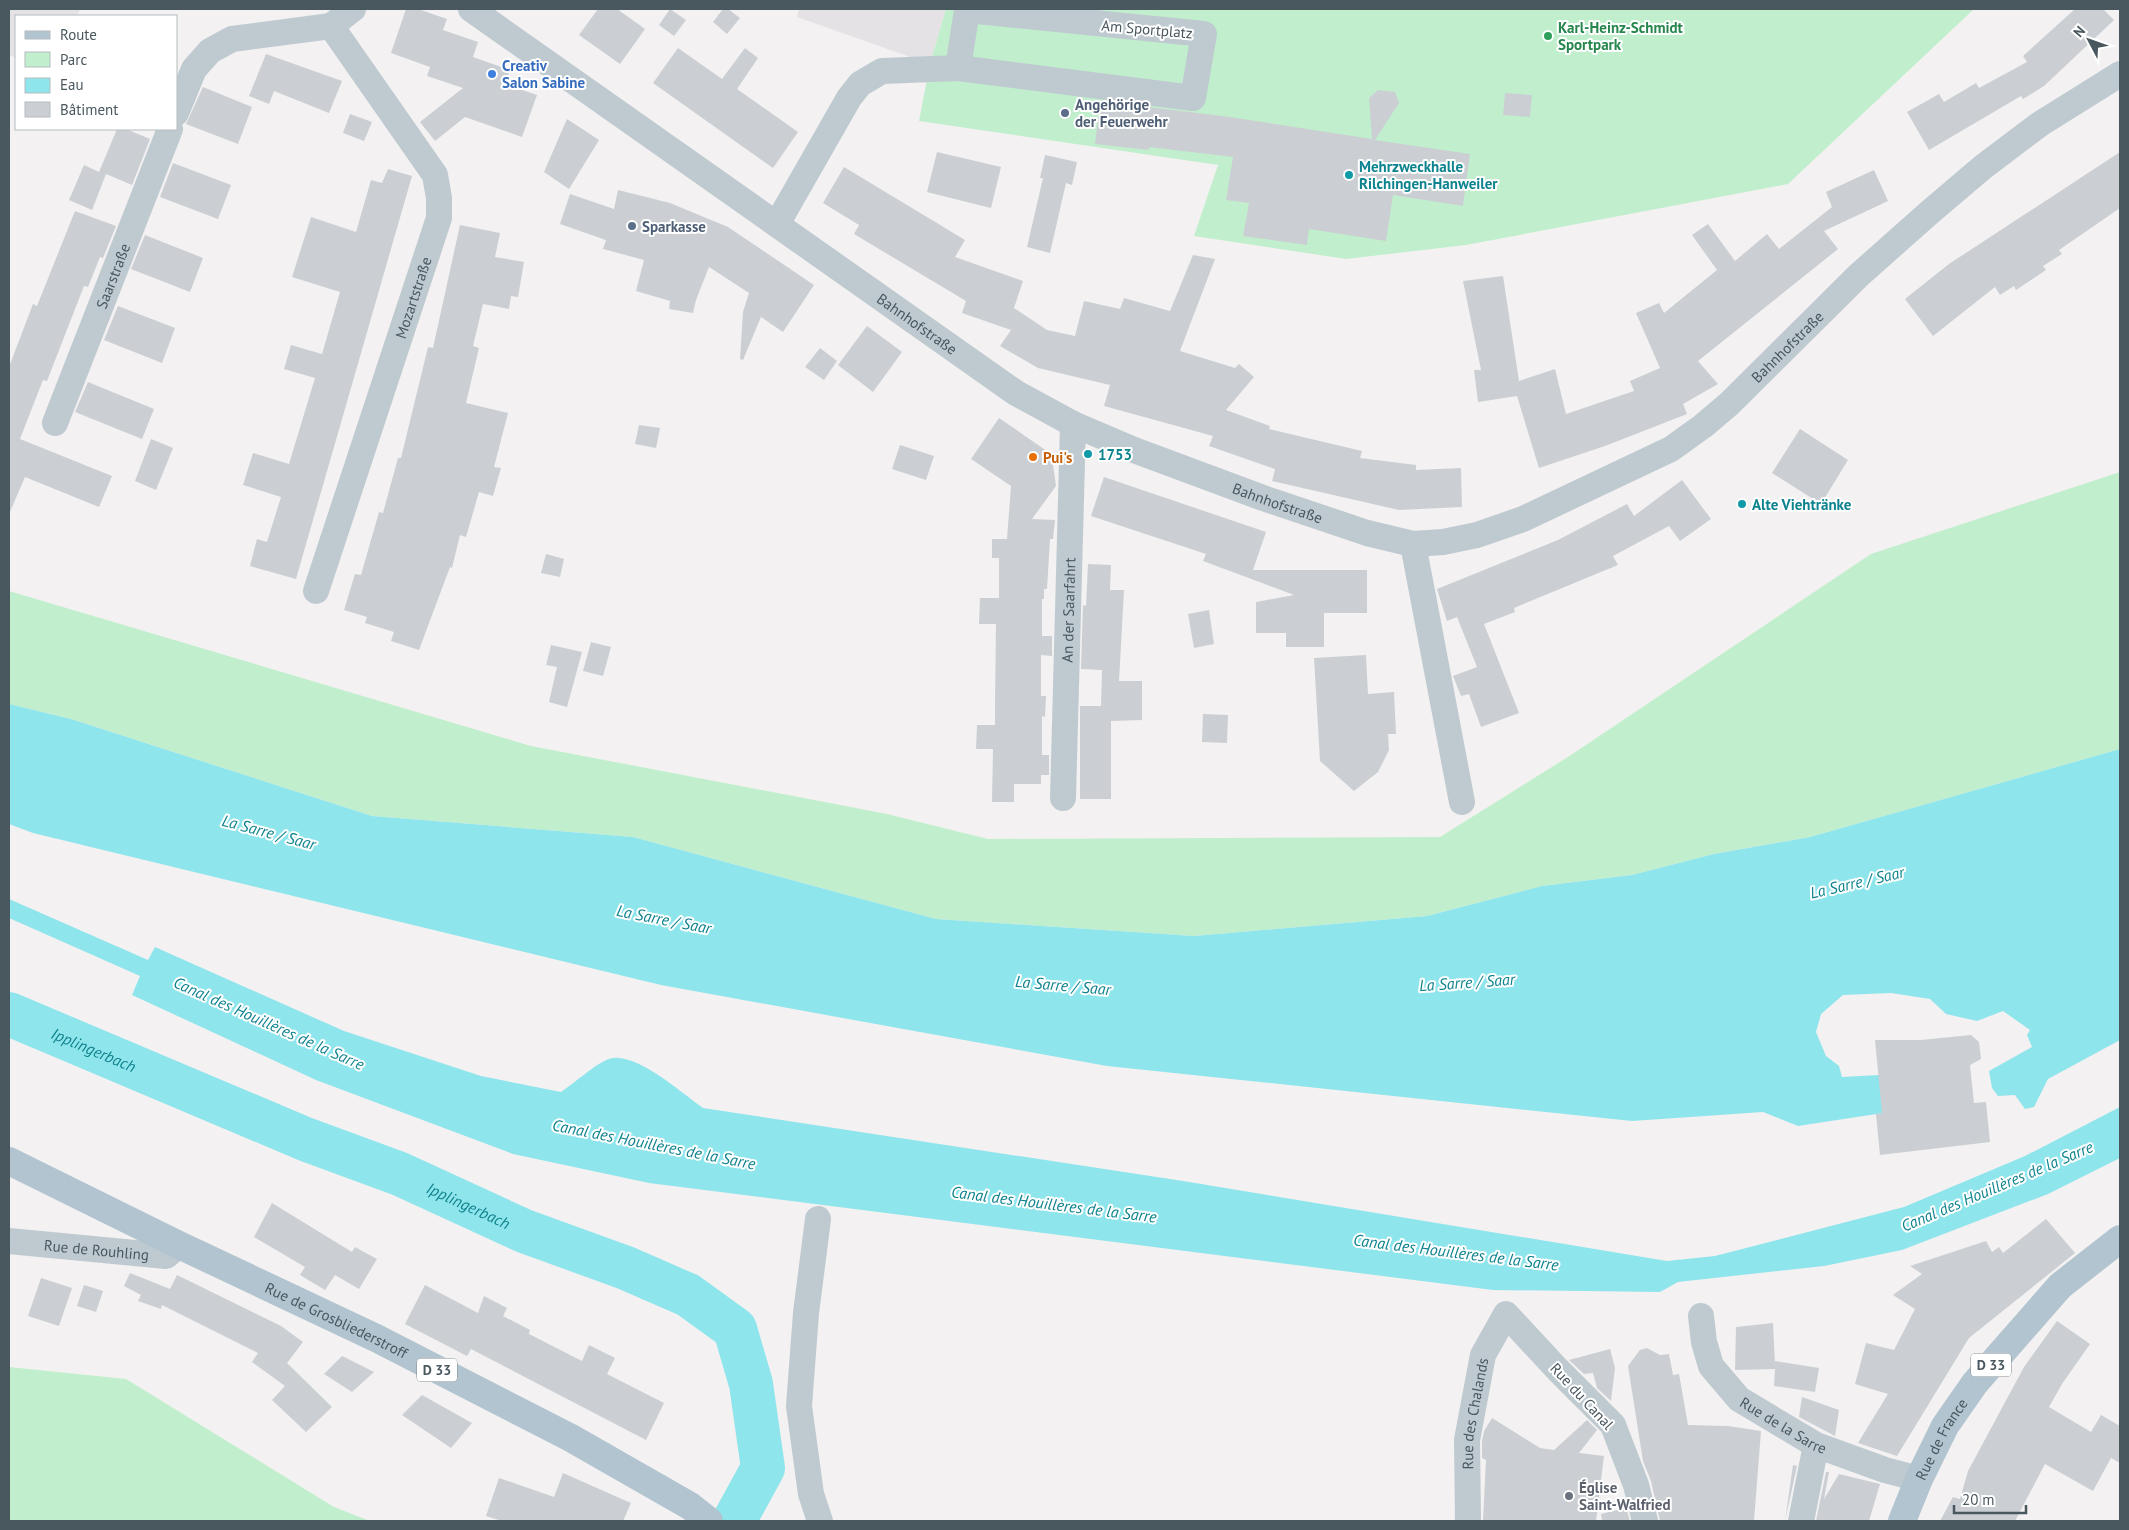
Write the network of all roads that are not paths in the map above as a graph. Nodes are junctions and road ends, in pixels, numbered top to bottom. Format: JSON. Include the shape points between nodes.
{"nodes":[{"id":1,"x":353,"y":9,"type":"edge"},
{"id":2,"x":471,"y":9,"type":"edge"},
{"id":3,"x":331,"y":26,"type":"junction"},
{"id":4,"x":958,"y":68,"type":"junction"},
{"id":5,"x":2120,"y":74,"type":"edge"},
{"id":6,"x":178,"y":108,"type":"edge"},
{"id":7,"x":170,"y":130,"type":"edge"},
{"id":8,"x":777,"y":224,"type":"junction"},
{"id":9,"x":55,"y":423,"type":"dead end"},
{"id":10,"x":1073,"y":424,"type":"junction"},
{"id":11,"x":1413,"y":544,"type":"junction"},
{"id":12,"x":316,"y":591,"type":"dead end"},
{"id":13,"x":1063,"y":798,"type":"dead end"},
{"id":14,"x":1462,"y":802,"type":"dead end"},
{"id":15,"x":9,"y":1161,"type":"edge"},
{"id":16,"x":818,"y":1219,"type":"dead end"},
{"id":17,"x":2120,"y":1239,"type":"edge"},
{"id":18,"x":9,"y":1241,"type":"edge"},
{"id":19,"x":178,"y":1245,"type":"junction"},
{"id":20,"x":1506,"y":1314,"type":"joint"},
{"id":21,"x":1701,"y":1316,"type":"dead end"},
{"id":22,"x":1816,"y":1446,"type":"junction"},
{"id":23,"x":1919,"y":1479,"type":"junction"},
{"id":24,"x":699,"y":1514,"type":"edge"},
{"id":25,"x":820,"y":1521,"type":"edge"},
{"id":26,"x":1468,"y":1521,"type":"edge"},
{"id":27,"x":1645,"y":1521,"type":"edge"},
{"id":28,"x":1801,"y":1521,"type":"edge"},
{"id":29,"x":1902,"y":1521,"type":"edge"}],
"edges":[{"from":1,"to":3,"type":"street"},
{"from":2,"to":8,"type":"street","name":"Bahnhofstraße"},
{"from":3,"to":6,"type":"street","via":[[232,39],[210,51],[194,69]]},
{"from":3,"to":12,"type":"street","name":"Mozartstraße","via":[[435,175],[440,198],[439,218]]},
{"from":4,"to":4,"type":"street","name":"Am Sportplatz","via":[[967,10],[1204,34],[1193,98]]},
{"from":4,"to":8,"type":"street","name":"Am Sportplatz","via":[[882,71],[860,84]]},
{"from":5,"to":11,"type":"street","name":"Bahnhofstraße","via":[[2040,124],[1983,167],[1859,275],[1729,404],[1671,449],[1523,519],[1477,535]]},
{"from":7,"to":9,"type":"street","name":"Saarstraße"},
{"from":8,"to":10,"type":"street","name":"Bahnhofstraße","via":[[1016,393]]},
{"from":10,"to":11,"type":"street","name":"Bahnhofstraße","via":[[1263,498],[1367,533]]},
{"from":10,"to":13,"type":"street","name":"An der Saarfahrt"},
{"from":11,"to":14,"type":"street"},
{"from":15,"to":19,"type":"main road","name":"Rue de Grosbliederstroff","number":"D 33"},
{"from":16,"to":25,"type":"street","via":[[798,1406],[811,1494]]},
{"from":17,"to":23,"type":"main road","name":"Rue de France","number":"D 33","via":[[2060,1286],[1975,1383],[1945,1426]]},
{"from":18,"to":19,"type":"street","name":"Rue de Rouhling","via":[[166,1256]]},
{"from":19,"to":24,"type":"main road","name":"Rue de Grosbliederstroff","number":"D 33","via":[[376,1338],[571,1438]]},
{"from":20,"to":26,"type":"street","name":"Rue des Chalands","via":[[1483,1355],[1467,1440]]},
{"from":20,"to":27,"type":"street","name":"Rue du Canal","via":[[1613,1425],[1636,1485]]},
{"from":21,"to":22,"type":"street","name":"Rue de la Sarre","via":[[1711,1366],[1738,1399]]},
{"from":22,"to":23,"type":"street","name":"Rue de la Sarre"},
{"from":22,"to":28,"type":"street"},
{"from":23,"to":29,"type":"main road","name":"Rue de France","number":"D 33"}]}
